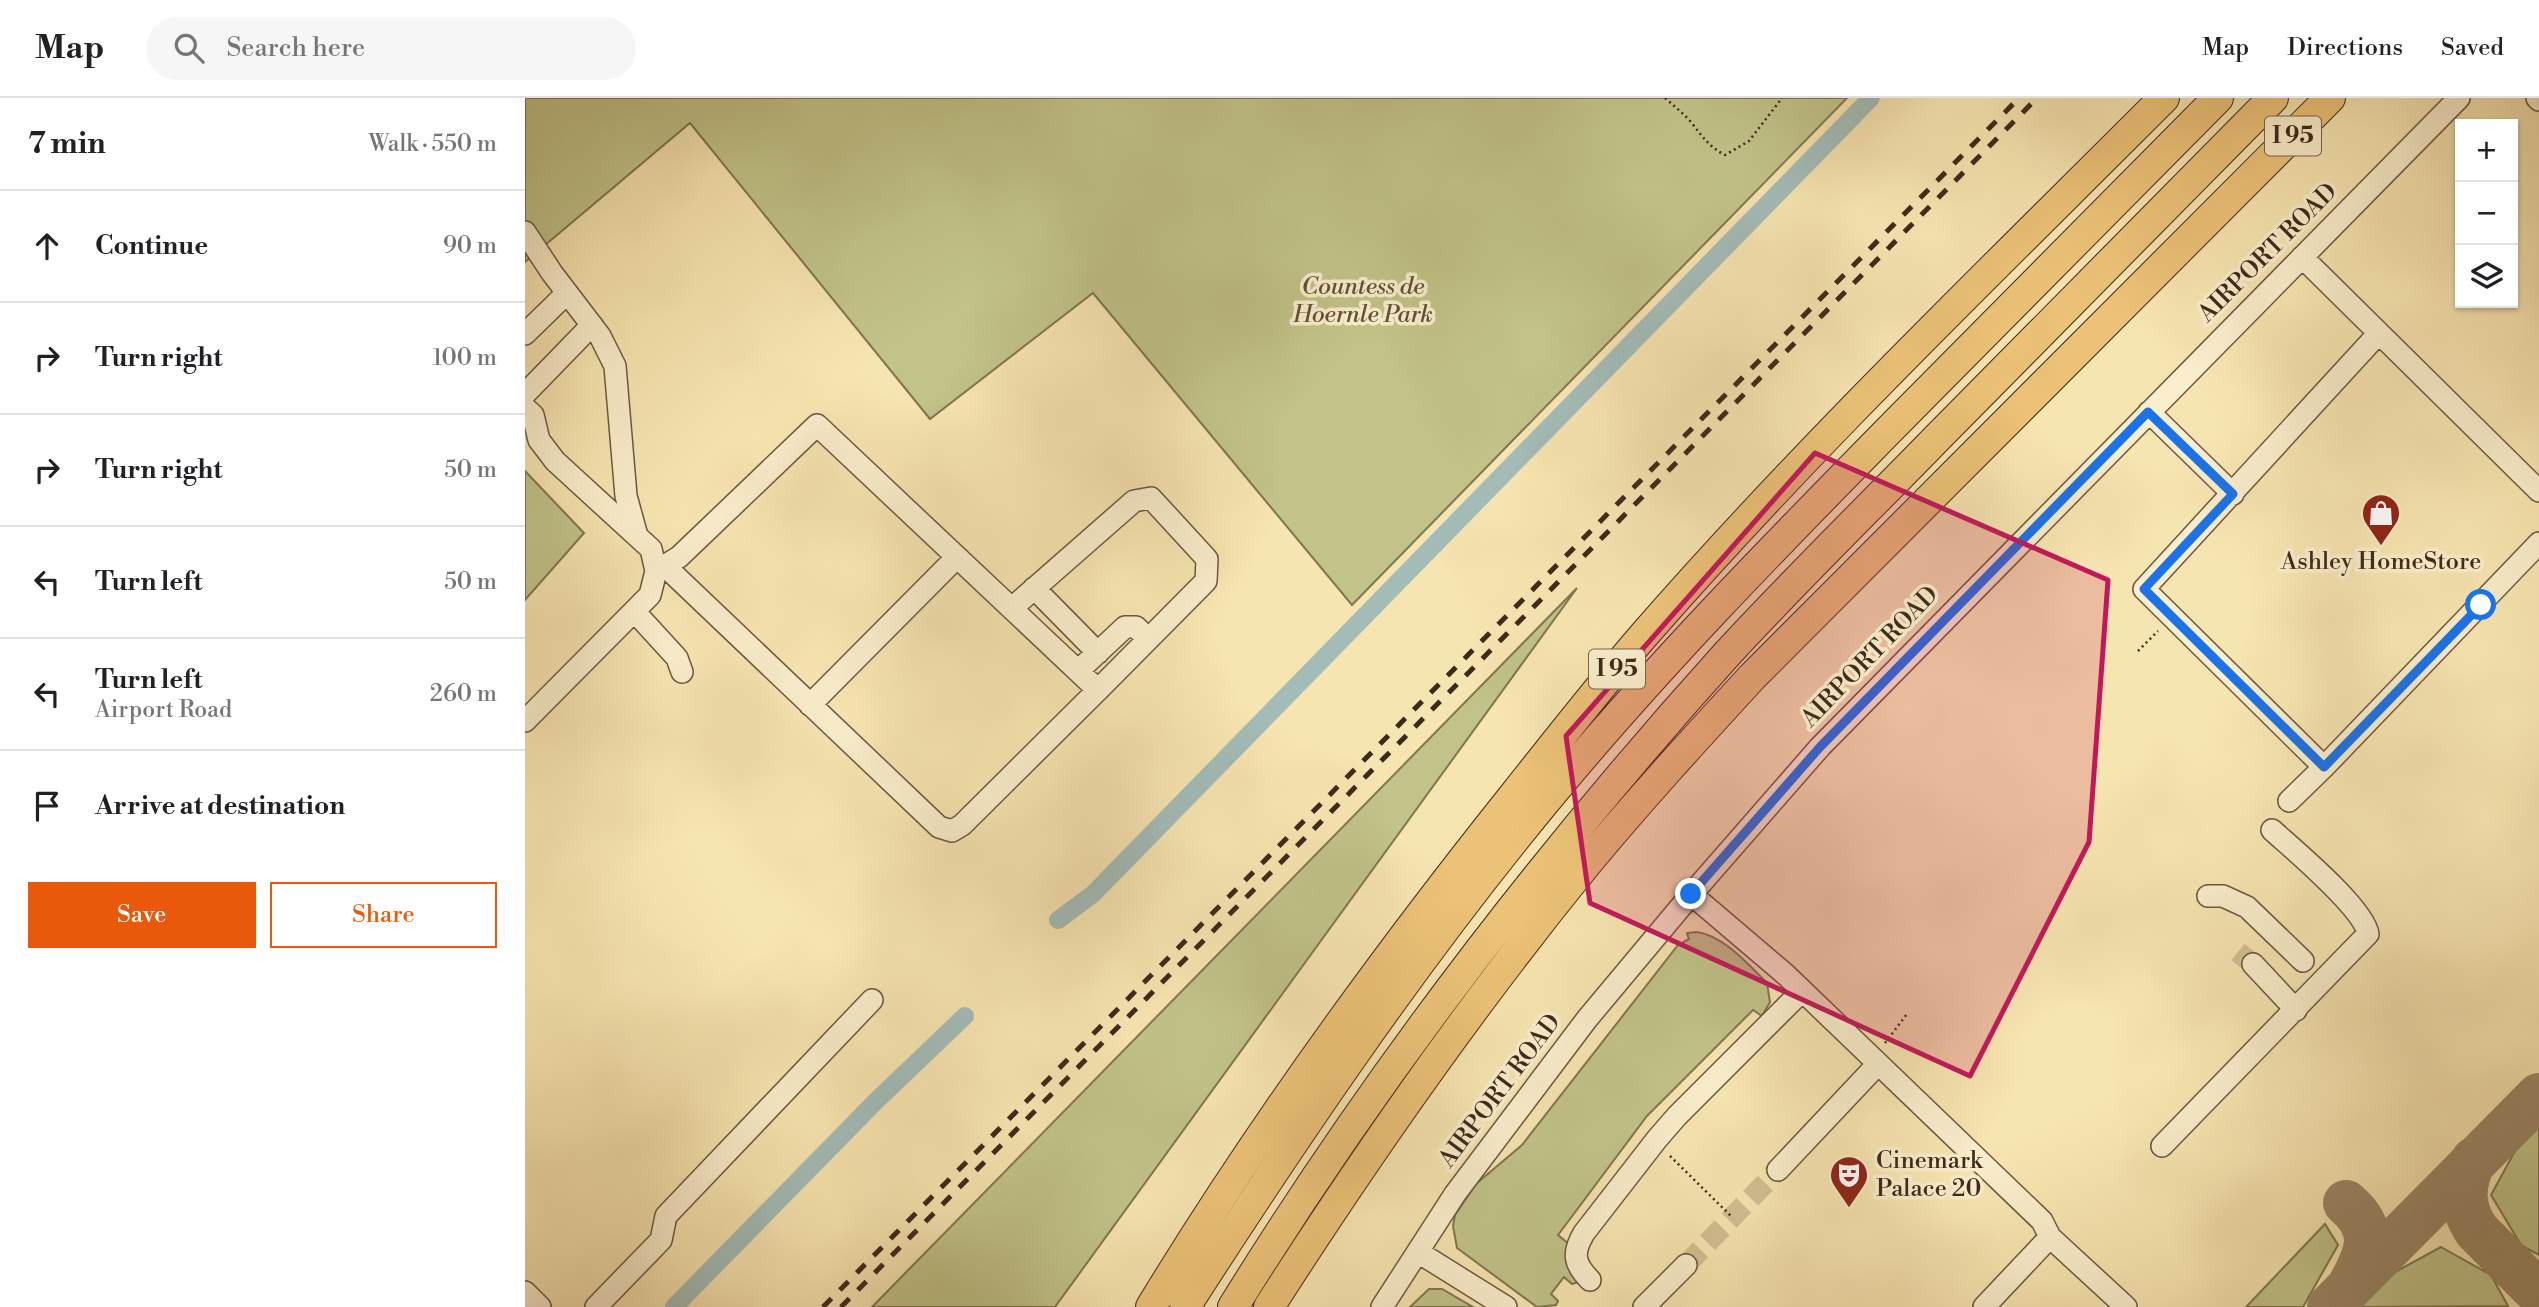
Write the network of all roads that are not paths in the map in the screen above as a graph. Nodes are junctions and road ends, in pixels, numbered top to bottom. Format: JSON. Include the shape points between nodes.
{"nodes":[{"id":1,"x":2164,"y":98,"type":"edge"},
{"id":2,"x":2218,"y":98,"type":"edge"},
{"id":3,"x":2273,"y":98,"type":"edge"},
{"id":4,"x":2330,"y":98,"type":"edge"},
{"id":5,"x":2459,"y":98,"type":"edge"},
{"id":6,"x":525,"y":232,"type":"edge"},
{"id":7,"x":2302,"y":257,"type":"junction"},
{"id":8,"x":534,"y":260,"type":"edge"},
{"id":9,"x":567,"y":293,"type":"junction"},
{"id":10,"x":592,"y":325,"type":"junction"},
{"id":11,"x":2379,"y":333,"type":"junction"},
{"id":12,"x":525,"y":334,"type":"edge"},
{"id":13,"x":525,"y":394,"type":"edge"},
{"id":14,"x":525,"y":408,"type":"edge"},
{"id":15,"x":2148,"y":412,"type":"junction"},
{"id":16,"x":2539,"y":491,"type":"edge"},
{"id":17,"x":2233,"y":494,"type":"junction"},
{"id":18,"x":637,"y":536,"type":"junction"},
{"id":19,"x":2539,"y":543,"type":"edge"},
{"id":20,"x":957,"y":557,"type":"junction"},
{"id":21,"x":661,"y":568,"type":"junction"},
{"id":22,"x":1034,"y":589,"type":"junction"},
{"id":23,"x":1011,"y":608,"type":"junction"},
{"id":24,"x":634,"y":611,"type":"junction"},
{"id":25,"x":1148,"y":639,"type":"junction"},
{"id":26,"x":1098,"y":653,"type":"junction"},
{"id":27,"x":1078,"y":671,"type":"junction"},
{"id":28,"x":682,"y":672,"type":"dead end"},
{"id":29,"x":1098,"y":690,"type":"junction"},
{"id":30,"x":810,"y":705,"type":"junction"},
{"id":31,"x":525,"y":721,"type":"edge"},
{"id":32,"x":2324,"y":767,"type":"junction"},
{"id":33,"x":2289,"y":801,"type":"dead end"},
{"id":34,"x":2272,"y":830,"type":"dead end"},
{"id":35,"x":1691,"y":894,"type":"junction"},
{"id":36,"x":2208,"y":896,"type":"dead end"},
{"id":37,"x":2303,"y":961,"type":"dead end"},
{"id":38,"x":2253,"y":964,"type":"tunnel mouth"},
{"id":39,"x":1802,"y":991,"type":"junction"},
{"id":40,"x":872,"y":1000,"type":"dead end"},
{"id":41,"x":2295,"y":1010,"type":"junction"},
{"id":42,"x":1873,"y":1061,"type":"junction"},
{"id":43,"x":2162,"y":1146,"type":"dead end"},
{"id":44,"x":1778,"y":1170,"type":"tunnel mouth"},
{"id":45,"x":2050,"y":1237,"type":"junction"},
{"id":46,"x":1418,"y":1252,"type":"junction"},
{"id":47,"x":1686,"y":1265,"type":"tunnel mouth"},
{"id":48,"x":1590,"y":1280,"type":"dead end"},
{"id":49,"x":525,"y":1292,"type":"edge"},
{"id":50,"x":540,"y":1307,"type":"edge"},
{"id":51,"x":596,"y":1307,"type":"edge"},
{"id":52,"x":1151,"y":1307,"type":"edge"},
{"id":53,"x":1185,"y":1307,"type":"edge"},
{"id":54,"x":1233,"y":1307,"type":"edge"},
{"id":55,"x":1269,"y":1307,"type":"edge"},
{"id":56,"x":1382,"y":1307,"type":"edge"},
{"id":57,"x":1506,"y":1307,"type":"edge"},
{"id":58,"x":1644,"y":1307,"type":"edge"},
{"id":59,"x":1984,"y":1307,"type":"edge"},
{"id":60,"x":2126,"y":1307,"type":"edge"}],
"edges":[{"from":1,"to":52,"type":"highway","number":"I 95","via":[[1813,451],[1644,635],[1359,995],[1270,1121]]},
{"from":2,"to":53,"type":"highway","via":[[1773,547],[1551,795],[1388,1006]]},
{"from":3,"to":54,"type":"highway","via":[[1773,606],[1638,756],[1526,891],[1410,1043]]},
{"from":4,"to":55,"type":"highway","number":"I 95","via":[[1752,677],[1658,780],[1579,873],[1434,1062]]},
{"from":5,"to":7,"type":"street","name":"AIRPORT ROAD"},
{"from":6,"to":8,"type":"street"},
{"from":7,"to":11,"type":"street"},
{"from":7,"to":15,"type":"street","name":"AIRPORT ROAD"},
{"from":8,"to":9,"type":"street"},
{"from":9,"to":10,"type":"street"},
{"from":9,"to":12,"type":"street"},
{"from":10,"to":13,"type":"street"},
{"from":10,"to":18,"type":"street","via":[[615,366],[627,496]]},
{"from":11,"to":16,"type":"street"},
{"from":11,"to":17,"type":"street"},
{"from":14,"to":18,"type":"street","via":[[533,415],[539,440],[555,461]]},
{"from":15,"to":17,"type":"street"},
{"from":15,"to":35,"type":"street","name":"AIRPORT ROAD","via":[[1829,737]]},
{"from":17,"to":32,"type":"street","via":[[2144,589]]},
{"from":18,"to":21,"type":"street"},
{"from":19,"to":32,"type":"street"},
{"from":20,"to":21,"type":"street","via":[[817,425],[679,557]]},
{"from":20,"to":23,"type":"street"},
{"from":20,"to":30,"type":"street"},
{"from":21,"to":24,"type":"street","via":[[650,595]]},
{"from":21,"to":30,"type":"street"},
{"from":22,"to":23,"type":"street"},
{"from":22,"to":25,"type":"street","via":[[1134,501],[1151,498],[1207,559],[1206,581]]},
{"from":22,"to":26,"type":"street"},
{"from":23,"to":27,"type":"street"},
{"from":24,"to":28,"type":"street","via":[[677,658]]},
{"from":24,"to":31,"type":"street"},
{"from":25,"to":26,"type":"street","via":[[1136,626],[1125,627]]},
{"from":25,"to":29,"type":"street"},
{"from":26,"to":27,"type":"street"},
{"from":27,"to":29,"type":"street"},
{"from":29,"to":30,"type":"street","via":[[952,831],[939,827]]},
{"from":32,"to":33,"type":"street"},
{"from":34,"to":41,"type":"street","via":[[2354,908],[2367,930],[2364,940]]},
{"from":35,"to":39,"type":"street"},
{"from":35,"to":46,"type":"street","name":"AIRPORT ROAD","via":[[1587,1019],[1455,1195]]},
{"from":36,"to":37,"type":"street","via":[[2223,896],[2248,907]]},
{"from":38,"to":41,"type":"street"},
{"from":39,"to":42,"type":"street"},
{"from":39,"to":48,"type":"street","via":[[1655,1141],[1578,1244],[1576,1265]]},
{"from":40,"to":51,"type":"street","via":[[666,1216],[661,1240]]},
{"from":41,"to":43,"type":"street"},
{"from":42,"to":44,"type":"street"},
{"from":42,"to":45,"type":"street","via":[[2042,1221]]},
{"from":45,"to":59,"type":"street"},
{"from":45,"to":60,"type":"street"},
{"from":46,"to":56,"type":"street","name":"AIRPORT ROAD"},
{"from":46,"to":57,"type":"street"},
{"from":47,"to":58,"type":"street"},
{"from":49,"to":50,"type":"street"}]}
